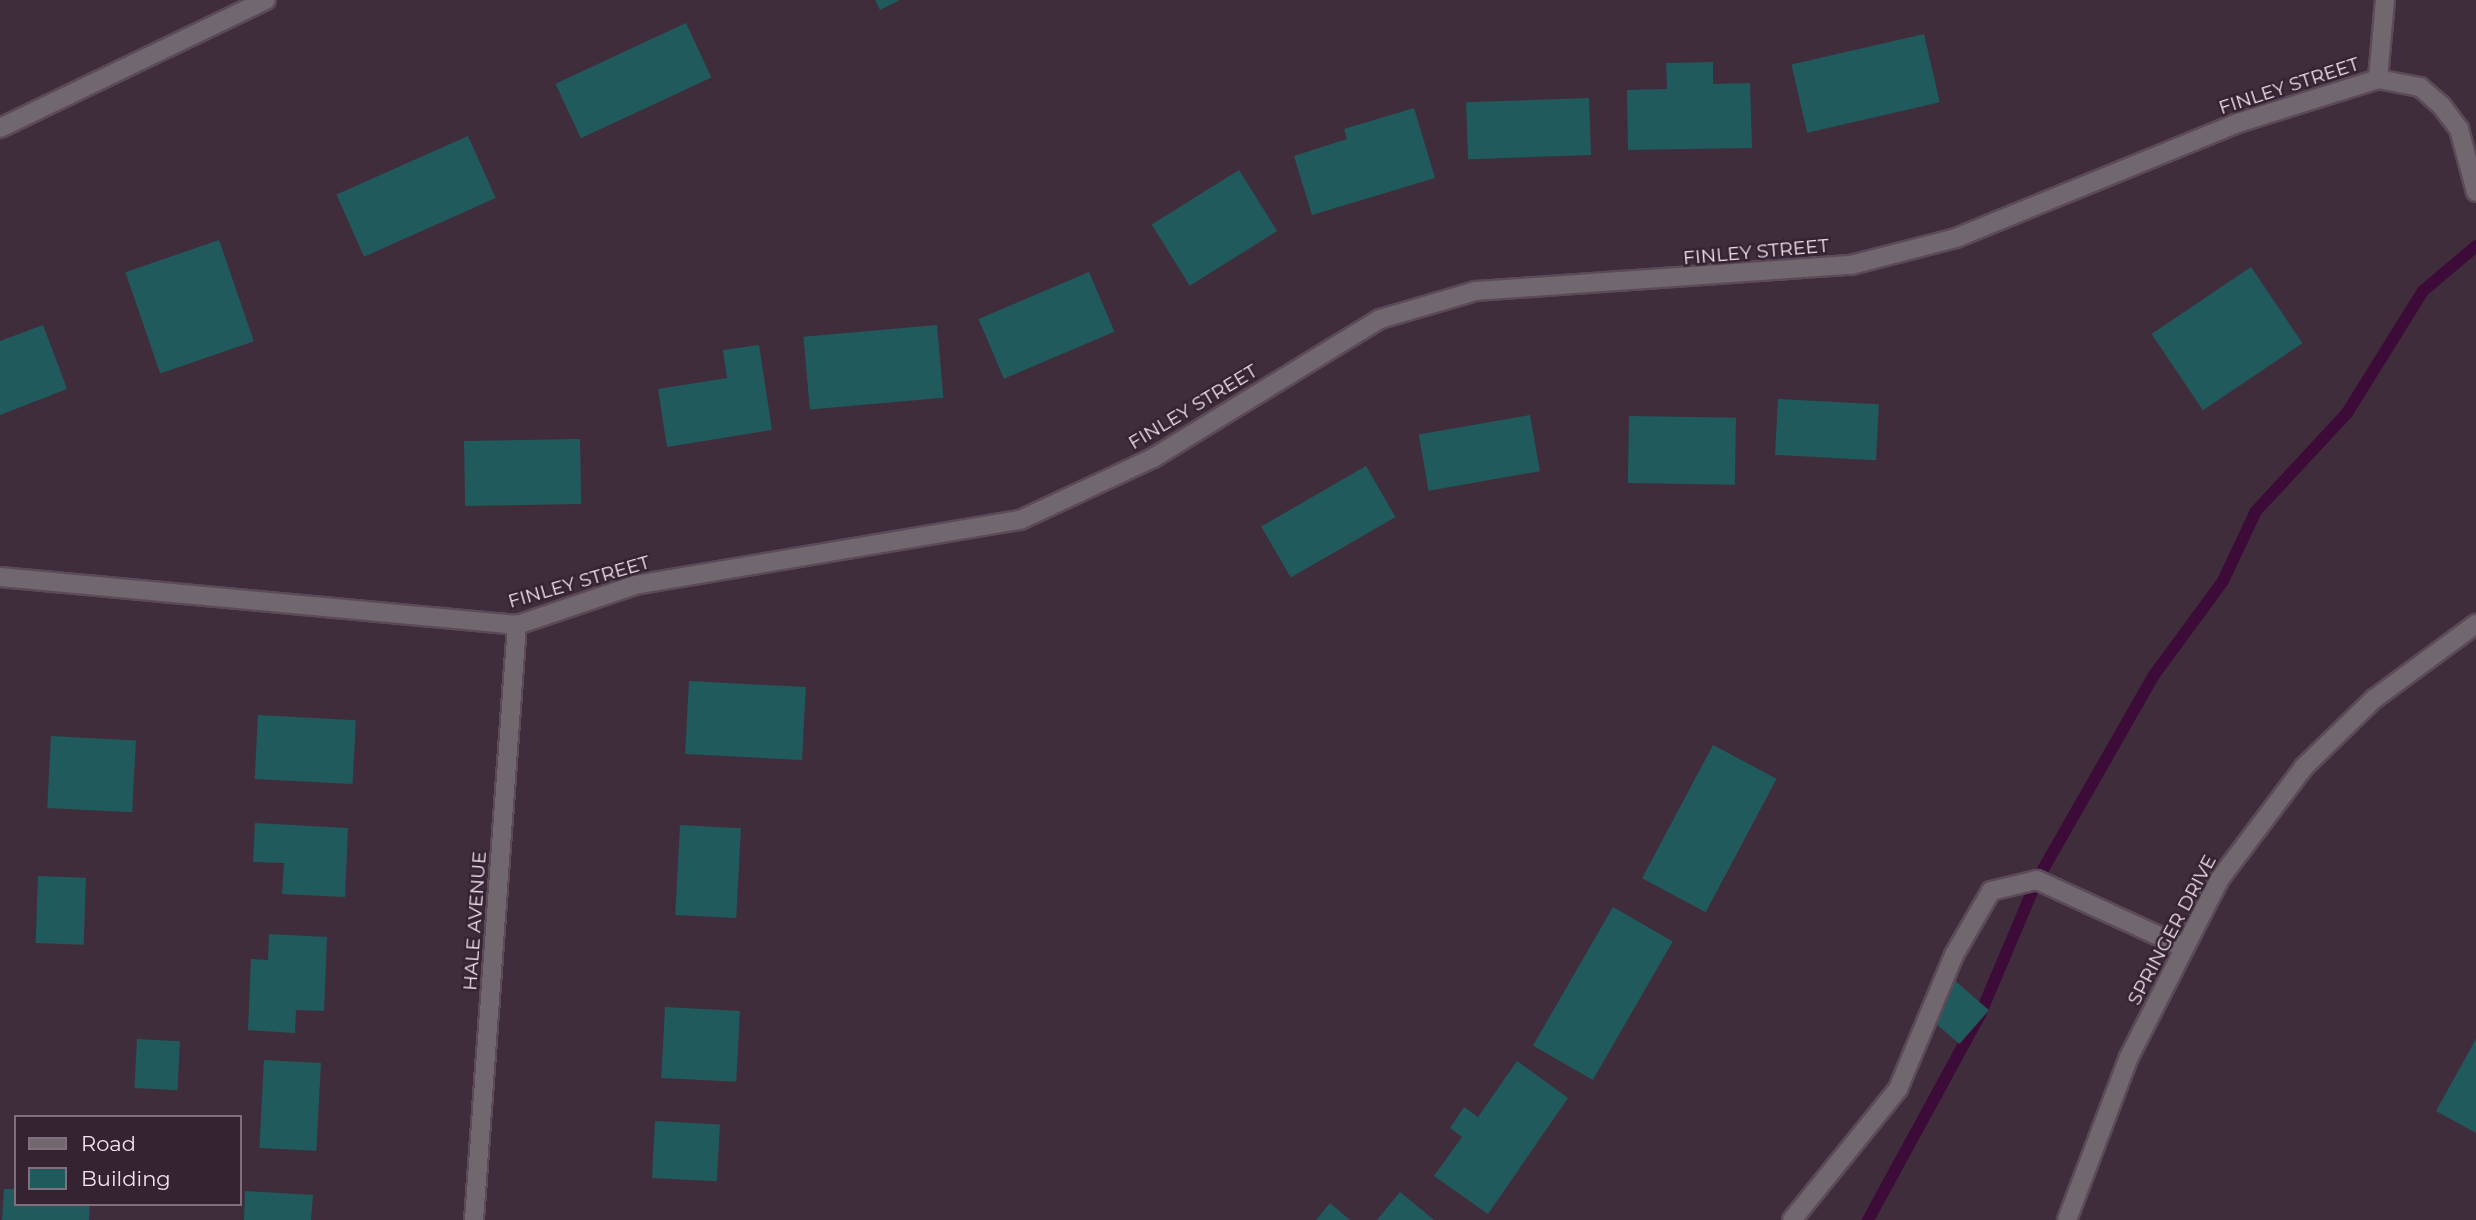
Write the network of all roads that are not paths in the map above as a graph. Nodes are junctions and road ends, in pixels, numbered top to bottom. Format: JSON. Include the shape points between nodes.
{"nodes":[{"id":1,"x":265,"y":0,"type":"edge"},
{"id":2,"x":2385,"y":0,"type":"edge"},
{"id":3,"x":2378,"y":79,"type":"junction"},
{"id":4,"x":0,"y":128,"type":"edge"},
{"id":5,"x":2476,"y":192,"type":"edge"},
{"id":6,"x":0,"y":578,"type":"edge"},
{"id":7,"x":2476,"y":624,"type":"edge"},
{"id":8,"x":517,"y":625,"type":"junction"},
{"id":9,"x":2183,"y":947,"type":"junction"},
{"id":10,"x":474,"y":1220,"type":"edge"},
{"id":11,"x":1792,"y":1220,"type":"edge"},
{"id":12,"x":2067,"y":1220,"type":"edge"}],
"edges":[{"from":1,"to":4,"type":"street"},
{"from":2,"to":3,"type":"street"},
{"from":3,"to":5,"type":"street","via":[[2420,87],[2441,105],[2459,129]]},
{"from":3,"to":8,"type":"street","name":"FINLEY STREET","via":[[2238,123],[1956,238],[1851,265],[1476,291],[1380,319],[1153,458],[1020,520],[635,585]]},
{"from":6,"to":8,"type":"street","name":"FINLEY STREET"},
{"from":7,"to":9,"type":"street","name":"SPRINGER DRIVE","via":[[2374,699],[2304,767],[2219,880]]},
{"from":8,"to":10,"type":"street","name":"HALE AVENUE"},
{"from":9,"to":11,"type":"street","via":[[2037,880],[1992,891],[1954,955],[1898,1088]]},
{"from":9,"to":12,"type":"street","name":"SPRINGER DRIVE","via":[[2129,1057]]}]}
